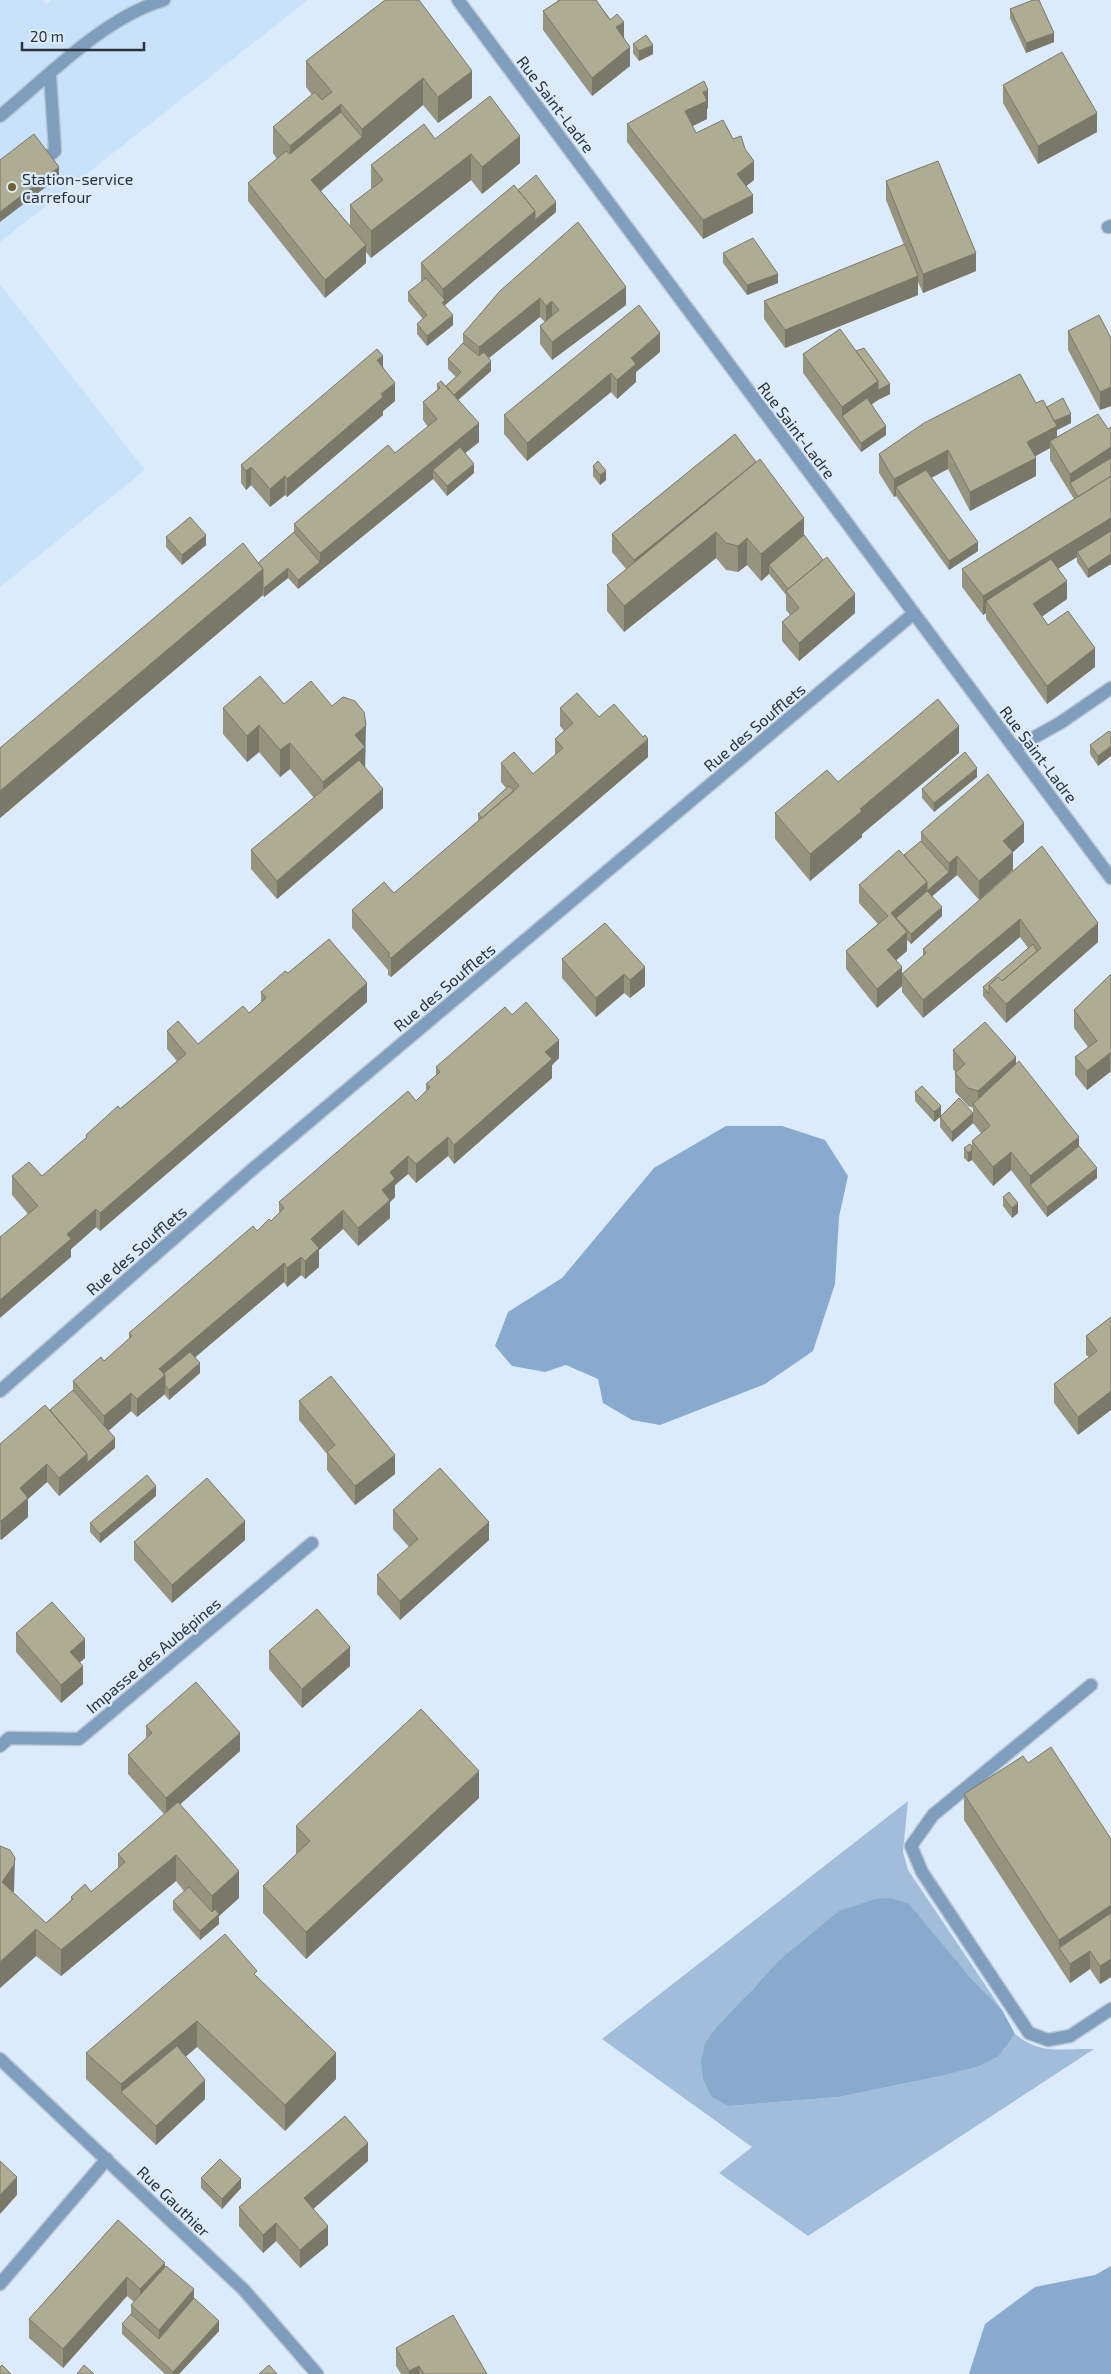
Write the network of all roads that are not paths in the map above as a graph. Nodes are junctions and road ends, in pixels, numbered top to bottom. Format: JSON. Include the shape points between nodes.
{"nodes":[{"id":1,"x":164,"y":0,"type":"edge"},
{"id":2,"x":458,"y":0,"type":"edge"},
{"id":3,"x":50,"y":75,"type":"junction"},
{"id":4,"x":0,"y":116,"type":"edge"},
{"id":5,"x":28,"y":172,"type":"edge"},
{"id":6,"x":913,"y":614,"type":"junction"},
{"id":7,"x":1111,"y":688,"type":"edge"},
{"id":8,"x":1015,"y":748,"type":"junction"},
{"id":9,"x":1111,"y":878,"type":"edge"},
{"id":10,"x":0,"y":1391,"type":"edge"},
{"id":11,"x":312,"y":1544,"type":"dead end"},
{"id":12,"x":1091,"y":1685,"type":"dead end"},
{"id":13,"x":0,"y":1746,"type":"edge"},
{"id":14,"x":1111,"y":2009,"type":"edge"},
{"id":15,"x":0,"y":2059,"type":"edge"},
{"id":16,"x":107,"y":2159,"type":"junction"},
{"id":17,"x":0,"y":2284,"type":"edge"},
{"id":18,"x":317,"y":2374,"type":"edge"}],
"edges":[{"from":1,"to":3,"type":"street","via":[[128,15],[104,30]]},
{"from":2,"to":6,"type":"street","name":"Rue Saint-Ladre"},
{"from":3,"to":4,"type":"street"},
{"from":3,"to":5,"type":"street","via":[[56,151]]},
{"from":6,"to":8,"type":"street","name":"Rue Saint-Ladre"},
{"from":6,"to":10,"type":"street","name":"Rue des Soufflets","via":[[262,1162]]},
{"from":7,"to":8,"type":"street","via":[[1060,723]]},
{"from":8,"to":9,"type":"street","name":"Rue Saint-Ladre"},
{"from":11,"to":13,"type":"street","name":"Impasse des Aubépines","via":[[79,1739],[9,1738]]},
{"from":12,"to":14,"type":"street","via":[[933,1815],[911,1846],[922,1872],[1029,2033],[1048,2040],[1070,2036]]},
{"from":15,"to":16,"type":"street","name":"Rue Gauthier"},
{"from":16,"to":17,"type":"street"},
{"from":16,"to":18,"type":"street","name":"Rue Gauthier","via":[[244,2290]]}]}
